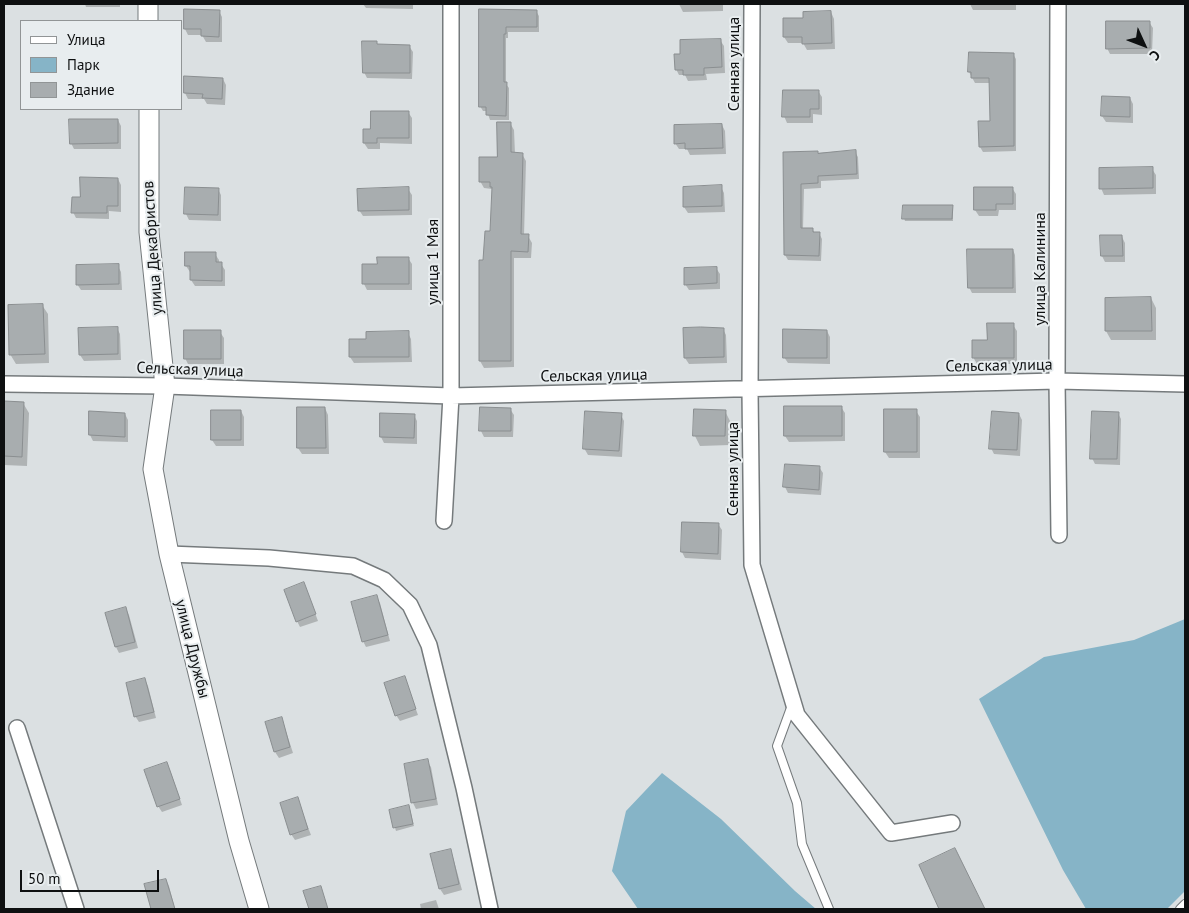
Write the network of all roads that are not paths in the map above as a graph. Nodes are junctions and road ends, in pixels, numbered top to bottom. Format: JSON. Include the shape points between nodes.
{"nodes":[{"id":1,"x":148,"y":4,"type":"edge"},
{"id":2,"x":451,"y":4,"type":"edge"},
{"id":3,"x":752,"y":4,"type":"edge"},
{"id":4,"x":1058,"y":4,"type":"edge"},
{"id":5,"x":148,"y":20,"type":"edge"},
{"id":6,"x":148,"y":110,"type":"edge"},
{"id":7,"x":1057,"y":381,"type":"junction"},
{"id":8,"x":4,"y":384,"type":"edge"},
{"id":9,"x":1185,"y":384,"type":"edge"},
{"id":10,"x":165,"y":386,"type":"junction"},
{"id":11,"x":750,"y":390,"type":"junction"},
{"id":12,"x":451,"y":396,"type":"junction"},
{"id":13,"x":444,"y":521,"type":"dead end"},
{"id":14,"x":1059,"y":535,"type":"dead end"},
{"id":15,"x":169,"y":554,"type":"junction"},
{"id":16,"x":794,"y":701,"type":"junction"},
{"id":17,"x":17,"y":728,"type":"dead end"},
{"id":18,"x":952,"y":823,"type":"dead end"},
{"id":19,"x":1185,"y":904,"type":"edge"},
{"id":20,"x":76,"y":909,"type":"edge"},
{"id":21,"x":259,"y":909,"type":"edge"},
{"id":22,"x":490,"y":909,"type":"edge"},
{"id":23,"x":828,"y":909,"type":"edge"},
{"id":24,"x":1180,"y":909,"type":"edge"}],
"edges":[{"from":1,"to":5,"type":"street"},
{"from":2,"to":12,"type":"street","name":"улица 1 Мая"},
{"from":3,"to":11,"type":"street","name":"Сенная улица"},
{"from":4,"to":7,"type":"street","name":"улица Калинина"},
{"from":6,"to":10,"type":"street","name":"улица Декабристов","via":[[149,232]]},
{"from":7,"to":9,"type":"street","name":"Сельская улица"},
{"from":7,"to":11,"type":"street","name":"Сельская улица"},
{"from":7,"to":14,"type":"street","name":"улица Калинина"},
{"from":8,"to":10,"type":"street","name":"Сельская улица"},
{"from":10,"to":12,"type":"street","name":"Сельская улица"},
{"from":10,"to":15,"type":"street","name":"улица Дружбы","via":[[153,469]]},
{"from":11,"to":12,"type":"street","name":"Сельская улица"},
{"from":11,"to":16,"type":"street","name":"Сенная улица","via":[[752,565]]},
{"from":12,"to":13,"type":"street","name":"улица 1 Мая"},
{"from":15,"to":21,"type":"street","name":"улица Дружбы","via":[[239,841]]},
{"from":15,"to":22,"type":"street","via":[[269,558],[353,566],[384,580],[410,605],[428,645]]},
{"from":16,"to":18,"type":"street","name":"Сенная улица","via":[[797,715],[891,833]]},
{"from":16,"to":23,"type":"lane","via":[[777,746],[797,804],[802,844]]},
{"from":17,"to":20,"type":"street"},
{"from":19,"to":24,"type":"lane"}]}
